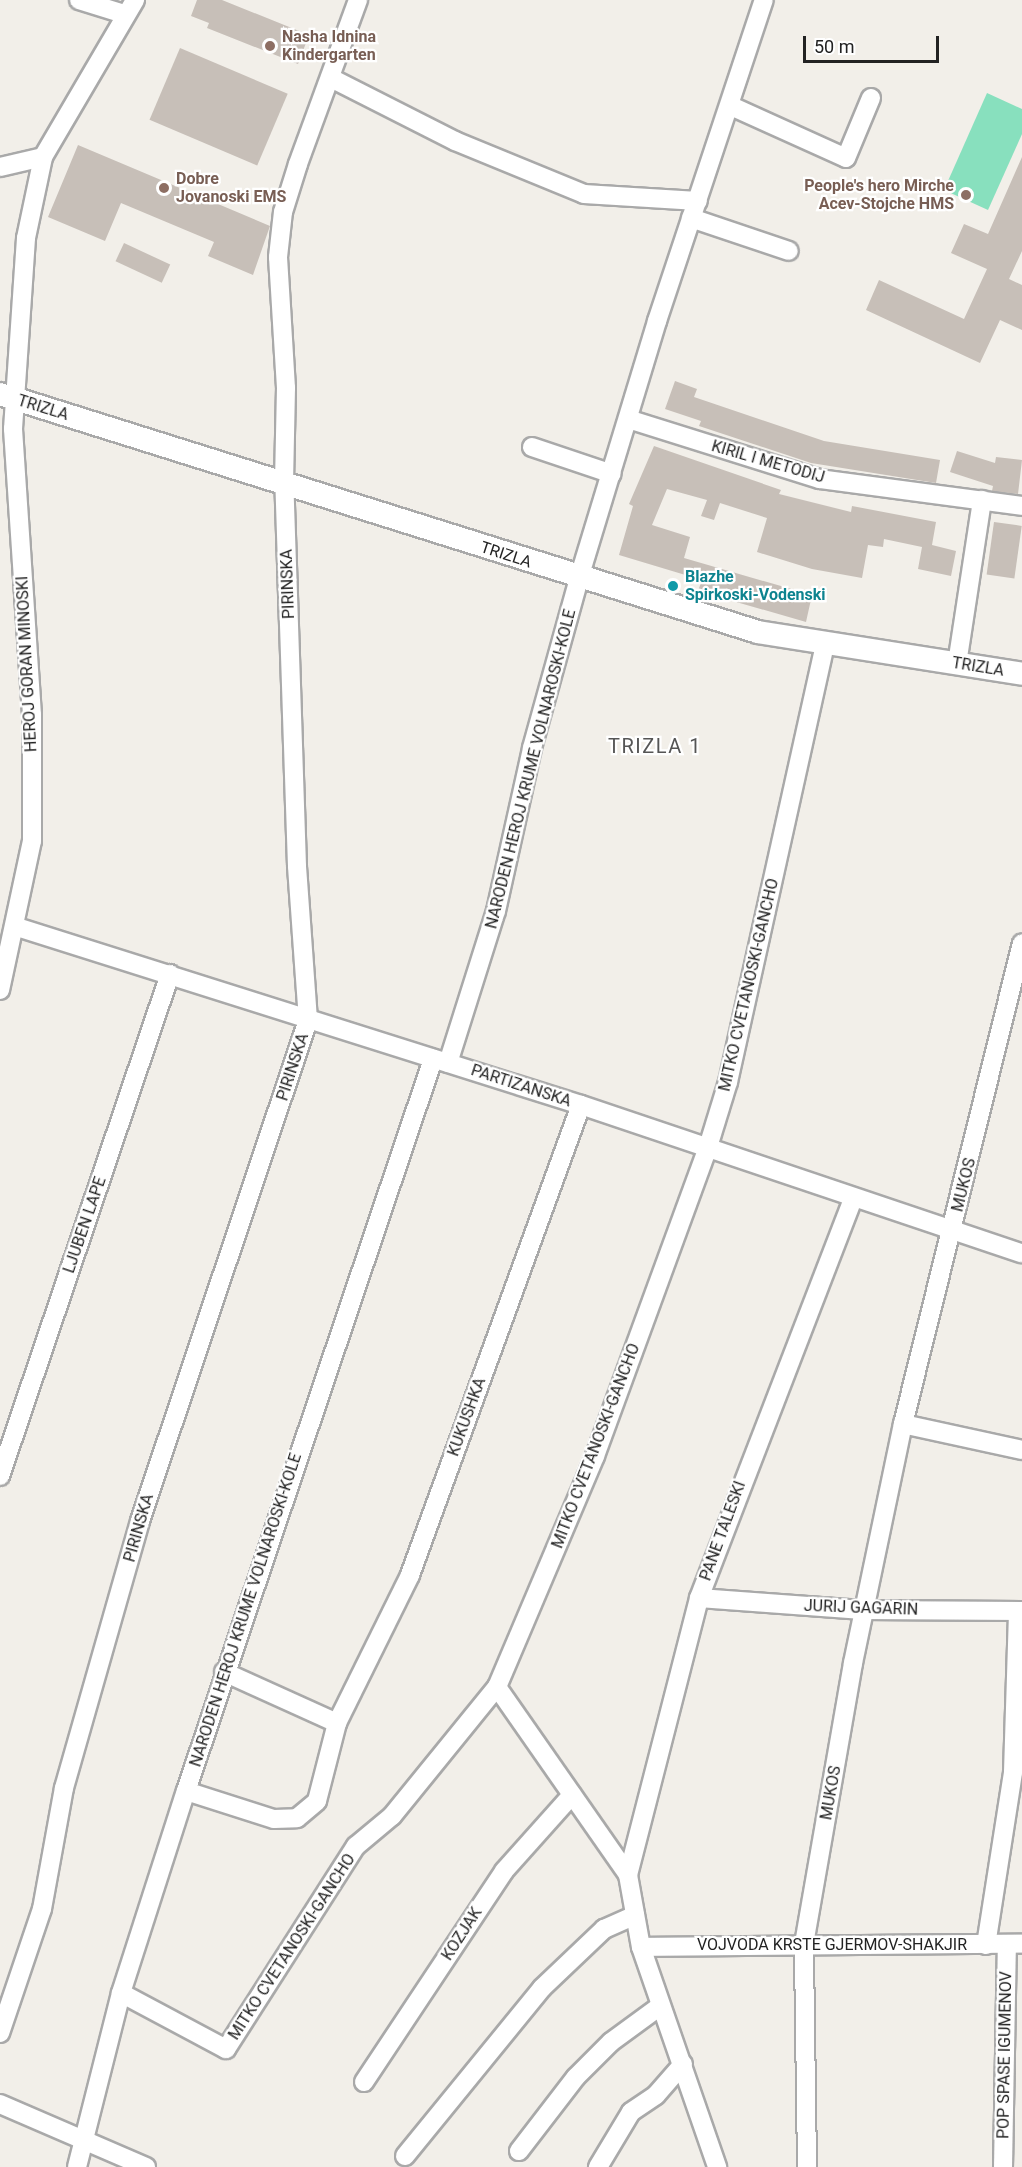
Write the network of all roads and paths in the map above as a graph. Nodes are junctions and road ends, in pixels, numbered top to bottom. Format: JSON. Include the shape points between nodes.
{"nodes":[{"id":1,"x":79,"y":0,"type":"edge"},
{"id":2,"x":358,"y":0,"type":"edge"},
{"id":3,"x":764,"y":0,"type":"edge"},
{"id":4,"x":129,"y":7,"type":"edge"},
{"id":5,"x":331,"y":78,"type":"junction"},
{"id":6,"x":871,"y":98,"type":"dead end"},
{"id":7,"x":731,"y":106,"type":"junction"},
{"id":8,"x":43,"y":157,"type":"junction"},
{"id":9,"x":0,"y":167,"type":"edge"},
{"id":10,"x":698,"y":201,"type":"junction"},
{"id":11,"x":691,"y":218,"type":"junction"},
{"id":12,"x":789,"y":250,"type":"dead end"},
{"id":13,"x":9,"y":397,"type":"edge"},
{"id":14,"x":628,"y":419,"type":"junction"},
{"id":15,"x":532,"y":447,"type":"dead end"},
{"id":16,"x":612,"y":474,"type":"junction"},
{"id":17,"x":284,"y":483,"type":"junction"},
{"id":18,"x":982,"y":500,"type":"junction"},
{"id":19,"x":1022,"y":506,"type":"edge"},
{"id":20,"x":579,"y":578,"type":"junction"},
{"id":21,"x":825,"y":645,"type":"junction"},
{"id":22,"x":957,"y":664,"type":"junction"},
{"id":23,"x":1022,"y":674,"type":"edge"},
{"id":24,"x":17,"y":927,"type":"junction"},
{"id":25,"x":1022,"y":944,"type":"edge"},
{"id":26,"x":170,"y":974,"type":"junction"},
{"id":27,"x":0,"y":990,"type":"edge"},
{"id":28,"x":308,"y":1020,"type":"junction"},
{"id":29,"x":441,"y":1061,"type":"junction"},
{"id":30,"x":581,"y":1105,"type":"junction"},
{"id":31,"x":708,"y":1147,"type":"junction"},
{"id":32,"x":853,"y":1198,"type":"junction"},
{"id":33,"x":953,"y":1229,"type":"junction"},
{"id":34,"x":1022,"y":1253,"type":"edge"},
{"id":35,"x":903,"y":1424,"type":"junction"},
{"id":36,"x":1022,"y":1450,"type":"edge"},
{"id":37,"x":0,"y":1476,"type":"edge"},
{"id":38,"x":699,"y":1598,"type":"junction"},
{"id":39,"x":863,"y":1610,"type":"junction"},
{"id":40,"x":1020,"y":1611,"type":"edge"},
{"id":41,"x":224,"y":1672,"type":"junction"},
{"id":42,"x":497,"y":1687,"type":"junction"},
{"id":43,"x":337,"y":1723,"type":"junction"},
{"id":44,"x":186,"y":1791,"type":"junction"},
{"id":45,"x":572,"y":1795,"type":"junction"},
{"id":46,"x":628,"y":1875,"type":"junction"},
{"id":47,"x":635,"y":1915,"type":"junction"},
{"id":48,"x":804,"y":1944,"type":"junction"},
{"id":49,"x":1015,"y":1944,"type":"edge"},
{"id":50,"x":986,"y":1945,"type":"junction"},
{"id":51,"x":641,"y":1947,"type":"junction"},
{"id":52,"x":121,"y":1993,"type":"junction"},
{"id":53,"x":660,"y":2006,"type":"junction"},
{"id":54,"x":0,"y":2033,"type":"edge"},
{"id":55,"x":683,"y":2064,"type":"junction"},
{"id":56,"x":364,"y":2082,"type":"dead end"},
{"id":57,"x":0,"y":2104,"type":"edge"},
{"id":58,"x":86,"y":2138,"type":"junction"},
{"id":59,"x":519,"y":2151,"type":"dead end"},
{"id":60,"x":405,"y":2156,"type":"dead end"},
{"id":61,"x":77,"y":2167,"type":"edge"},
{"id":62,"x":146,"y":2167,"type":"edge"},
{"id":63,"x":598,"y":2167,"type":"edge"},
{"id":64,"x":717,"y":2167,"type":"edge"},
{"id":65,"x":807,"y":2167,"type":"edge"},
{"id":66,"x":1003,"y":2167,"type":"edge"}],
"edges":[{"from":1,"to":4,"type":"street"},
{"from":2,"to":5,"type":"street","name":"PIRINSKA"},
{"from":3,"to":7,"type":"street","name":"NARODEN HEROJ KRUME VOLNAROSKI-KOLE"},
{"from":4,"to":8,"type":"street","name":"HEROJ GORAN MINOSKI"},
{"from":5,"to":10,"type":"street","via":[[455,141],[584,194]]},
{"from":5,"to":17,"type":"street","name":"PIRINSKA","via":[[319,100],[283,212],[279,257],[286,388]]},
{"from":6,"to":7,"type":"street","via":[[846,158]]},
{"from":7,"to":10,"type":"street","name":"NARODEN HEROJ KRUME VOLNAROSKI-KOLE"},
{"from":8,"to":9,"type":"street"},
{"from":8,"to":13,"type":"street","name":"HEROJ GORAN MINOSKI","via":[[26,238]]},
{"from":10,"to":11,"type":"street","name":"NARODEN HEROJ KRUME VOLNAROSKI-KOLE"},
{"from":11,"to":12,"type":"street"},
{"from":11,"to":14,"type":"street","name":"NARODEN HEROJ KRUME VOLNAROSKI-KOLE"},
{"from":13,"to":17,"type":"street","name":"TRIZLA"},
{"from":13,"to":24,"type":"street","name":"HEROJ GORAN MINOSKI","via":[[32,715],[32,841]]},
{"from":14,"to":16,"type":"street","name":"NARODEN HEROJ KRUME VOLNAROSKI-KOLE"},
{"from":14,"to":18,"type":"street","name":"KIRIL I METODIJ","via":[[820,479]]},
{"from":15,"to":16,"type":"street"},
{"from":16,"to":20,"type":"street","name":"NARODEN HEROJ KRUME VOLNAROSKI-KOLE"},
{"from":17,"to":20,"type":"street","name":"TRIZLA"},
{"from":17,"to":28,"type":"street","name":"PIRINSKA","via":[[297,866]]},
{"from":18,"to":19,"type":"street","name":"KIRIL I METODIJ"},
{"from":18,"to":22,"type":"street"},
{"from":20,"to":21,"type":"street","name":"TRIZLA","via":[[758,632]]},
{"from":20,"to":29,"type":"street","name":"NARODEN HEROJ KRUME VOLNAROSKI-KOLE","via":[[532,748],[496,911]]},
{"from":21,"to":22,"type":"street","name":"TRIZLA"},
{"from":21,"to":31,"type":"street","name":"MITKO CVETANOSKI-GANCHO","via":[[728,1082]]},
{"from":22,"to":23,"type":"street","name":"TRIZLA"},
{"from":24,"to":26,"type":"street","name":"PARTIZANSKA"},
{"from":24,"to":27,"type":"street","name":"HEROJ GORAN MINOSKI"},
{"from":25,"to":33,"type":"street","name":"MUKOS"},
{"from":26,"to":28,"type":"street","name":"PARTIZANSKA"},
{"from":26,"to":37,"type":"street","name":"LJUBEN LAPE"},
{"from":28,"to":29,"type":"street","name":"PARTIZANSKA"},
{"from":28,"to":54,"type":"street","name":"PIRINSKA","via":[[140,1521],[64,1788],[42,1909]]},
{"from":29,"to":30,"type":"street","name":"PARTIZANSKA"},
{"from":29,"to":41,"type":"street","name":"NARODEN HEROJ KRUME VOLNAROSKI-KOLE"},
{"from":30,"to":31,"type":"street","name":"PARTIZANSKA"},
{"from":30,"to":43,"type":"street","name":"KUKUSHKA","via":[[410,1575]]},
{"from":31,"to":32,"type":"street","name":"PARTIZANSKA"},
{"from":31,"to":42,"type":"street","name":"MITKO CVETANOSKI-GANCHO","via":[[595,1456]]},
{"from":32,"to":33,"type":"street","name":"PARTIZANSKA"},
{"from":32,"to":38,"type":"street","name":"PANE TALESKI"},
{"from":33,"to":34,"type":"street","name":"PARTIZANSKA"},
{"from":33,"to":35,"type":"street","name":"MUKOS"},
{"from":35,"to":36,"type":"street"},
{"from":35,"to":39,"type":"street","name":"MUKOS"},
{"from":38,"to":39,"type":"street","name":"JURIJ GAGARIN"},
{"from":38,"to":46,"type":"street","name":"PANE TALESKI"},
{"from":39,"to":40,"type":"street","name":"JURIJ GAGARIN"},
{"from":39,"to":48,"type":"street","name":"MUKOS"},
{"from":40,"to":50,"type":"street","via":[[1013,1772]]},
{"from":41,"to":43,"type":"street"},
{"from":41,"to":44,"type":"street","name":"NARODEN HEROJ KRUME VOLNAROSKI-KOLE"},
{"from":42,"to":45,"type":"street"},
{"from":42,"to":52,"type":"street","name":"MITKO CVETANOSKI-GANCHO","via":[[392,1816],[357,1846],[226,2049]]},
{"from":43,"to":44,"type":"street","name":"KUKUSHKA","via":[[317,1801],[297,1818],[274,1819]]},
{"from":44,"to":52,"type":"street","name":"NARODEN HEROJ KRUME VOLNAROSKI-KOLE"},
{"from":45,"to":46,"type":"street"},
{"from":45,"to":56,"type":"street","name":"KOZJAK","via":[[504,1871]]},
{"from":46,"to":47,"type":"street"},
{"from":47,"to":51,"type":"street"},
{"from":47,"to":60,"type":"street","via":[[604,1929],[542,1988]]},
{"from":48,"to":50,"type":"street","name":"VOJVODA KRSTE GJERMOV-SHAKJIR"},
{"from":48,"to":51,"type":"street","name":"VOJVODA KRSTE GJERMOV-SHAKJIR"},
{"from":48,"to":65,"type":"street","name":"MUKOS"},
{"from":49,"to":50,"type":"street","name":"VOJVODA KRSTE GJERMOV-SHAKJIR"},
{"from":49,"to":66,"type":"street","name":"POP SPASE IGUMENOV"},
{"from":51,"to":53,"type":"street"},
{"from":52,"to":58,"type":"street","name":"NARODEN HEROJ KRUME VOLNAROSKI-KOLE"},
{"from":53,"to":55,"type":"street"},
{"from":53,"to":59,"type":"street","via":[[611,2042],[576,2077]]},
{"from":55,"to":63,"type":"street","via":[[656,2096],[631,2112]]},
{"from":55,"to":64,"type":"street"},
{"from":57,"to":58,"type":"street"},
{"from":58,"to":61,"type":"street","name":"NARODEN HEROJ KRUME VOLNAROSKI-KOLE"},
{"from":58,"to":62,"type":"street"}]}
